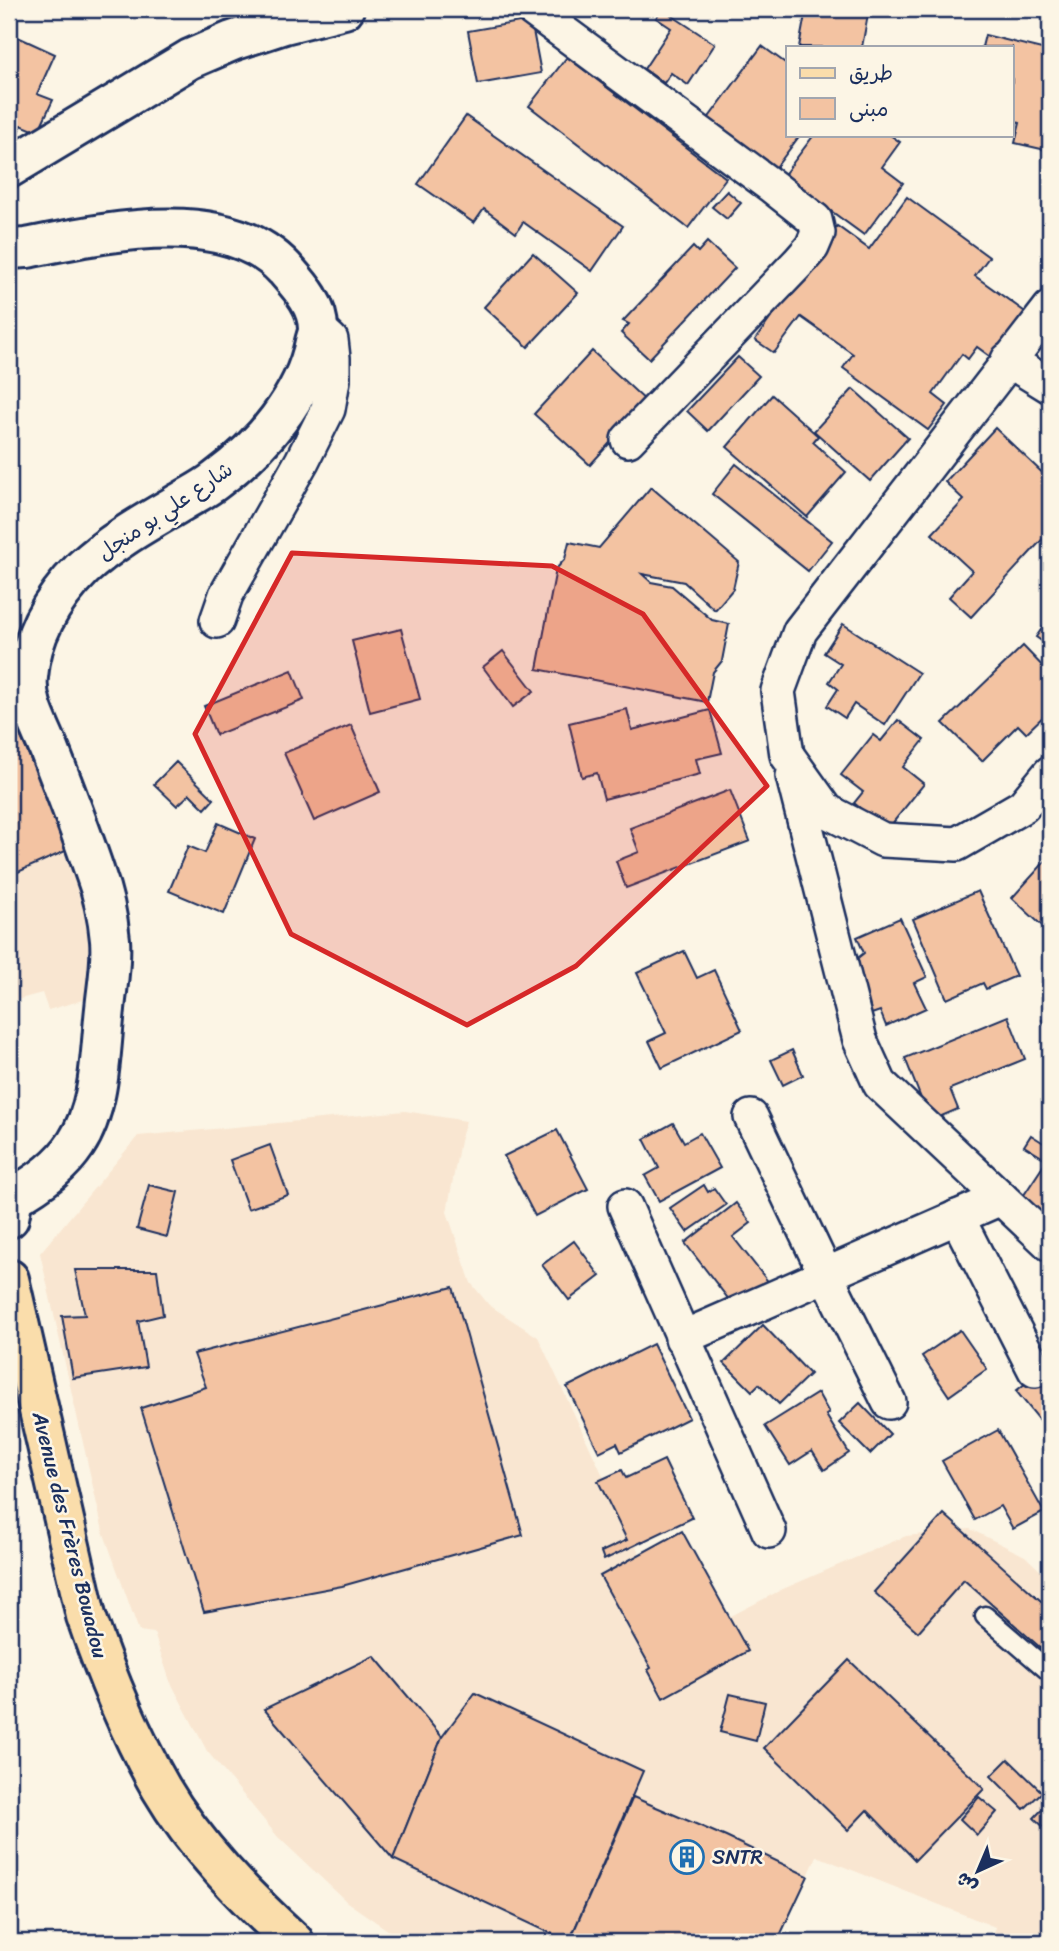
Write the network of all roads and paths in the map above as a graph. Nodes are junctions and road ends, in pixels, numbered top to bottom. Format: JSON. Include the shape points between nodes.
{"nodes":[{"id":1,"x":344,"y":9,"type":"edge"},
{"id":2,"x":532,"y":9,"type":"edge"},
{"id":3,"x":9,"y":168,"type":"edge"},
{"id":4,"x":9,"y":249,"type":"edge"},
{"id":5,"x":1050,"y":308,"type":"edge"},
{"id":6,"x":318,"y":328,"type":"junction"},
{"id":7,"x":1008,"y":360,"type":"junction"},
{"id":8,"x":1050,"y":386,"type":"edge"},
{"id":9,"x":628,"y":440,"type":"dead end"},
{"id":10,"x":217,"y":621,"type":"dead end"},
{"id":11,"x":788,"y":755,"type":"junction"},
{"id":12,"x":1050,"y":773,"type":"edge"},
{"id":13,"x":751,"y":1117,"type":"dead end"},
{"id":14,"x":1001,"y":1198,"type":"junction"},
{"id":15,"x":625,"y":1206,"type":"dead end"},
{"id":16,"x":957,"y":1217,"type":"junction"},
{"id":17,"x":9,"y":1218,"type":"edge"},
{"id":18,"x":1050,"y":1244,"type":"edge"},
{"id":19,"x":826,"y":1275,"type":"junction"},
{"id":20,"x":9,"y":1279,"type":"edge"},
{"id":21,"x":682,"y":1338,"type":"junction"},
{"id":22,"x":1035,"y":1370,"type":"dead end"},
{"id":23,"x":889,"y":1402,"type":"dead end"},
{"id":24,"x":769,"y":1531,"type":"dead end"},
{"id":25,"x":985,"y":1616,"type":"dead end"},
{"id":26,"x":1050,"y":1672,"type":"edge"},
{"id":27,"x":294,"y":1942,"type":"edge"}],
"edges":[{"from":1,"to":3,"type":"street","via":[[284,24],[190,59]]},
{"from":2,"to":9,"type":"street","via":[[815,220],[818,233],[798,264]]},
{"from":4,"to":6,"type":"street","via":[[147,228],[228,236],[252,244],[280,264],[313,306]]},
{"from":5,"to":7,"type":"street"},
{"from":6,"to":10,"type":"street","via":[[331,340],[333,380],[328,409],[226,595]]},
{"from":6,"to":17,"type":"street","name":"شارع علي بو منجل","via":[[311,362],[270,429],[213,483],[113,542],[57,598],[39,628],[27,682],[35,718],[97,876],[111,943],[97,1083],[86,1125],[57,1166],[13,1197]]},
{"from":7,"to":8,"type":"street"},
{"from":7,"to":11,"type":"street","via":[[800,631],[778,691]]},
{"from":11,"to":12,"type":"street","via":[[827,811],[884,840],[957,844],[1023,806]]},
{"from":11,"to":14,"type":"street","via":[[860,1040],[880,1084]]},
{"from":13,"to":19,"type":"street"},
{"from":14,"to":16,"type":"street"},
{"from":14,"to":18,"type":"street"},
{"from":15,"to":21,"type":"street"},
{"from":16,"to":19,"type":"street"},
{"from":16,"to":22,"type":"street"},
{"from":19,"to":21,"type":"street"},
{"from":19,"to":23,"type":"street"},
{"from":20,"to":27,"type":"main road","name":"Avenue des Frères Bouadou","via":[[86,1616],[100,1659],[163,1790],[204,1847]]},
{"from":21,"to":24,"type":"street"},
{"from":25,"to":26,"type":"lane"}]}
